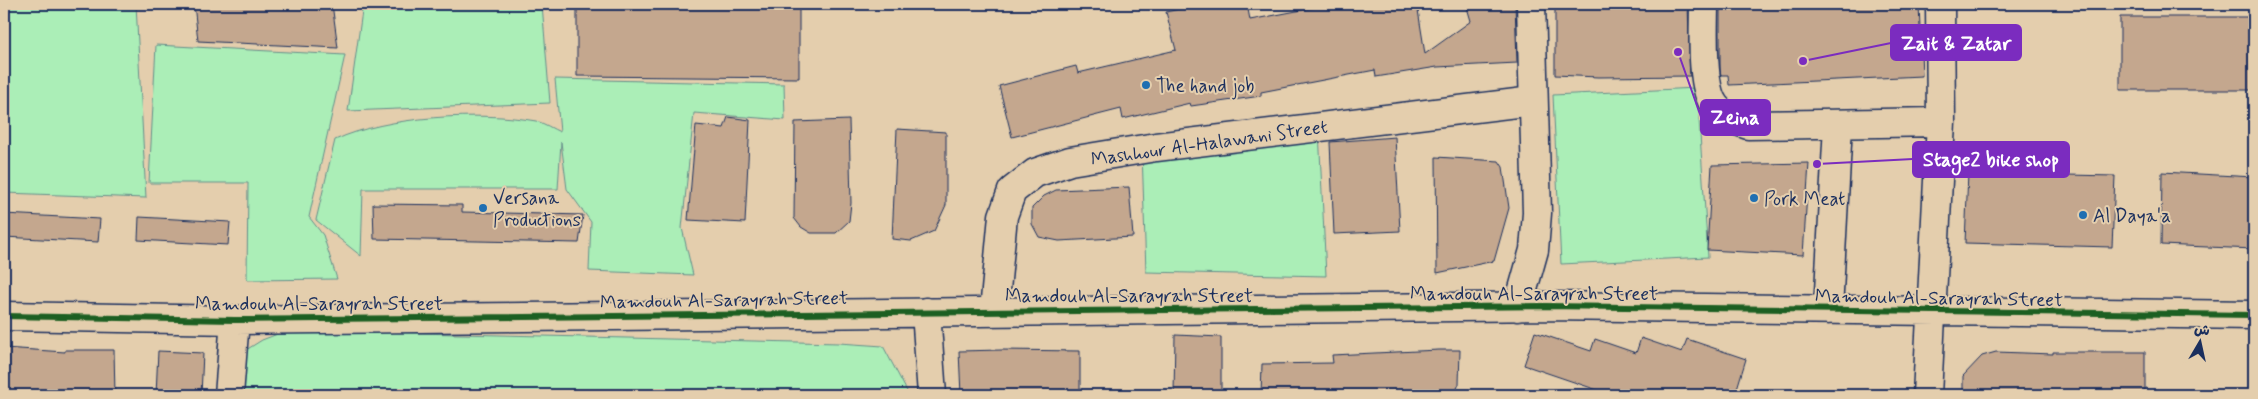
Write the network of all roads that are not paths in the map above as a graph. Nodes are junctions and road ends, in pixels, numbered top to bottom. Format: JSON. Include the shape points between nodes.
{"nodes":[{"id":1,"x":1531,"y":4,"type":"edge"},
{"id":2,"x":1704,"y":4,"type":"edge"},
{"id":3,"x":1940,"y":4,"type":"edge"},
{"id":4,"x":1533,"y":101,"type":"junction"},
{"id":5,"x":1941,"y":122,"type":"junction"},
{"id":6,"x":1838,"y":124,"type":"junction"},
{"id":7,"x":1518,"y":307,"type":"junction"},
{"id":8,"x":1828,"y":310,"type":"junction"},
{"id":9,"x":994,"y":311,"type":"junction"},
{"id":10,"x":926,"y":312,"type":"junction"},
{"id":11,"x":1932,"y":312,"type":"junction"},
{"id":12,"x":2254,"y":315,"type":"edge"},
{"id":13,"x":4,"y":316,"type":"edge"},
{"id":14,"x":235,"y":320,"type":"junction"},
{"id":15,"x":229,"y":395,"type":"edge"},
{"id":16,"x":932,"y":395,"type":"edge"},
{"id":17,"x":1927,"y":395,"type":"edge"}],
"edges":[{"from":1,"to":4,"type":"street"},
{"from":2,"to":6,"type":"street","via":[[1705,62],[1708,88],[1715,106],[1730,119],[1748,125]]},
{"from":3,"to":5,"type":"street"},
{"from":4,"to":7,"type":"street","via":[[1537,213],[1534,250]]},
{"from":4,"to":9,"type":"street","name":"Mashhour Al-Halawani Street","via":[[1156,147],[1070,161],[1035,173],[1012,191],[1003,216]]},
{"from":5,"to":6,"type":"street"},
{"from":5,"to":11,"type":"street"},
{"from":6,"to":8,"type":"street"},
{"from":7,"to":8,"type":"street","name":"Mamdouh Al-Sarayrah Street"},
{"from":7,"to":9,"type":"street","name":"Mamdouh Al-Sarayrah Street"},
{"from":8,"to":11,"type":"street","name":"Mamdouh Al-Sarayrah Street"},
{"from":9,"to":10,"type":"street","name":"Mamdouh Al-Sarayrah Street"},
{"from":10,"to":14,"type":"street","name":"Mamdouh Al-Sarayrah Street"},
{"from":10,"to":16,"type":"street"},
{"from":11,"to":12,"type":"street","name":"Mamdouh Al-Sarayrah Street"},
{"from":11,"to":17,"type":"street"},
{"from":13,"to":14,"type":"street","name":"Mamdouh Al-Sarayrah Street"},
{"from":14,"to":15,"type":"street"}]}
